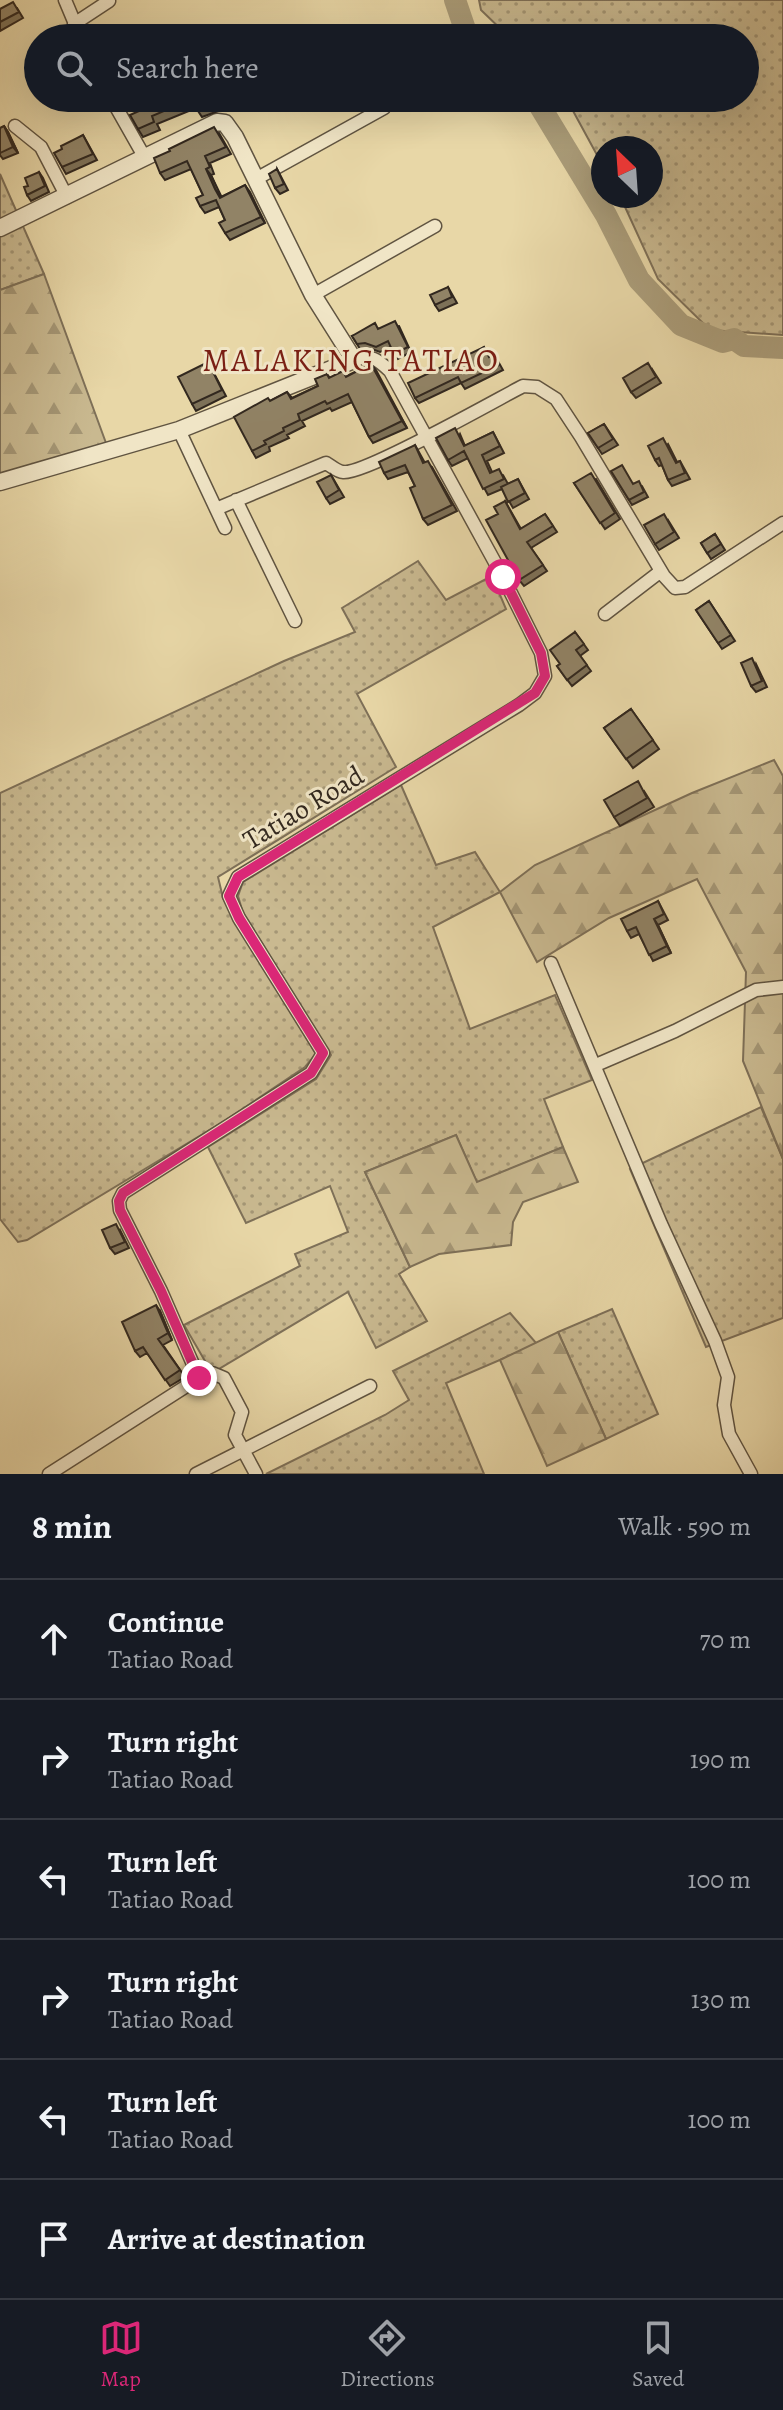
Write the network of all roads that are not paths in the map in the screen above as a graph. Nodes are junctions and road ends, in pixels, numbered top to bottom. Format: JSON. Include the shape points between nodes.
{"nodes":[{"id":1,"x":65,"y":0,"type":"edge"},
{"id":2,"x":109,"y":1,"type":"edge"},
{"id":3,"x":74,"y":24,"type":"joint"},
{"id":4,"x":119,"y":112,"type":"edge"},
{"id":5,"x":377,"y":112,"type":"edge"},
{"id":6,"x":15,"y":126,"type":"dead end"},
{"id":7,"x":145,"y":158,"type":"junction"},
{"id":8,"x":256,"y":179,"type":"junction"},
{"id":9,"x":67,"y":197,"type":"junction"},
{"id":10,"x":435,"y":226,"type":"dead end"},
{"id":11,"x":0,"y":228,"type":"edge"},
{"id":12,"x":313,"y":295,"type":"junction"},
{"id":13,"x":354,"y":360,"type":"junction"},
{"id":14,"x":179,"y":430,"type":"junction"},
{"id":15,"x":428,"y":437,"type":"junction"},
{"id":16,"x":0,"y":482,"type":"edge"},
{"id":17,"x":236,"y":500,"type":"junction"},
{"id":18,"x":216,"y":509,"type":"junction"},
{"id":19,"x":783,"y":523,"type":"edge"},
{"id":20,"x":225,"y":528,"type":"dead end"},
{"id":21,"x":661,"y":571,"type":"junction"},
{"id":22,"x":605,"y":614,"type":"dead end"},
{"id":23,"x":295,"y":621,"type":"dead end"},
{"id":24,"x":551,"y":963,"type":"dead end"},
{"id":25,"x":783,"y":987,"type":"edge"},
{"id":26,"x":596,"y":1065,"type":"junction"},
{"id":27,"x":199,"y":1378,"type":"junction"},
{"id":28,"x":370,"y":1386,"type":"dead end"},
{"id":29,"x":245,"y":1451,"type":"junction"},
{"id":30,"x":49,"y":1474,"type":"edge"},
{"id":31,"x":196,"y":1474,"type":"edge"},
{"id":32,"x":256,"y":1474,"type":"edge"},
{"id":33,"x":751,"y":1474,"type":"edge"}],
"edges":[{"from":1,"to":3,"type":"street"},
{"from":2,"to":3,"type":"street"},
{"from":4,"to":7,"type":"street"},
{"from":5,"to":8,"type":"street"},
{"from":6,"to":9,"type":"street","via":[[41,147]]},
{"from":7,"to":8,"type":"street","via":[[217,122],[225,123]]},
{"from":7,"to":9,"type":"street"},
{"from":8,"to":12,"type":"street"},
{"from":9,"to":11,"type":"street"},
{"from":10,"to":12,"type":"street"},
{"from":12,"to":13,"type":"street"},
{"from":13,"to":14,"type":"street"},
{"from":13,"to":15,"type":"street","name":"Tatiao Road","via":[[376,358],[390,371]]},
{"from":14,"to":16,"type":"street"},
{"from":14,"to":18,"type":"street"},
{"from":15,"to":17,"type":"street","via":[[358,469],[343,472],[326,463]]},
{"from":15,"to":21,"type":"street","via":[[523,386],[537,387],[556,399]]},
{"from":15,"to":27,"type":"street","name":"Tatiao Road","via":[[541,653],[545,676],[519,705],[238,877],[229,896],[239,918],[323,1053],[311,1073],[123,1193],[119,1201]]},
{"from":17,"to":18,"type":"street"},
{"from":17,"to":23,"type":"street"},
{"from":18,"to":20,"type":"street"},
{"from":19,"to":21,"type":"street","via":[[685,587],[675,588]]},
{"from":21,"to":22,"type":"street"},
{"from":24,"to":26,"type":"street"},
{"from":25,"to":26,"type":"street","via":[[756,990]]},
{"from":26,"to":33,"type":"street","via":[[715,1341],[728,1377],[724,1405],[729,1434]]},
{"from":27,"to":29,"type":"street","via":[[212,1373],[224,1378],[242,1412],[235,1431]]},
{"from":27,"to":30,"type":"street"},
{"from":28,"to":29,"type":"street"},
{"from":29,"to":31,"type":"street"},
{"from":29,"to":32,"type":"street"}]}
